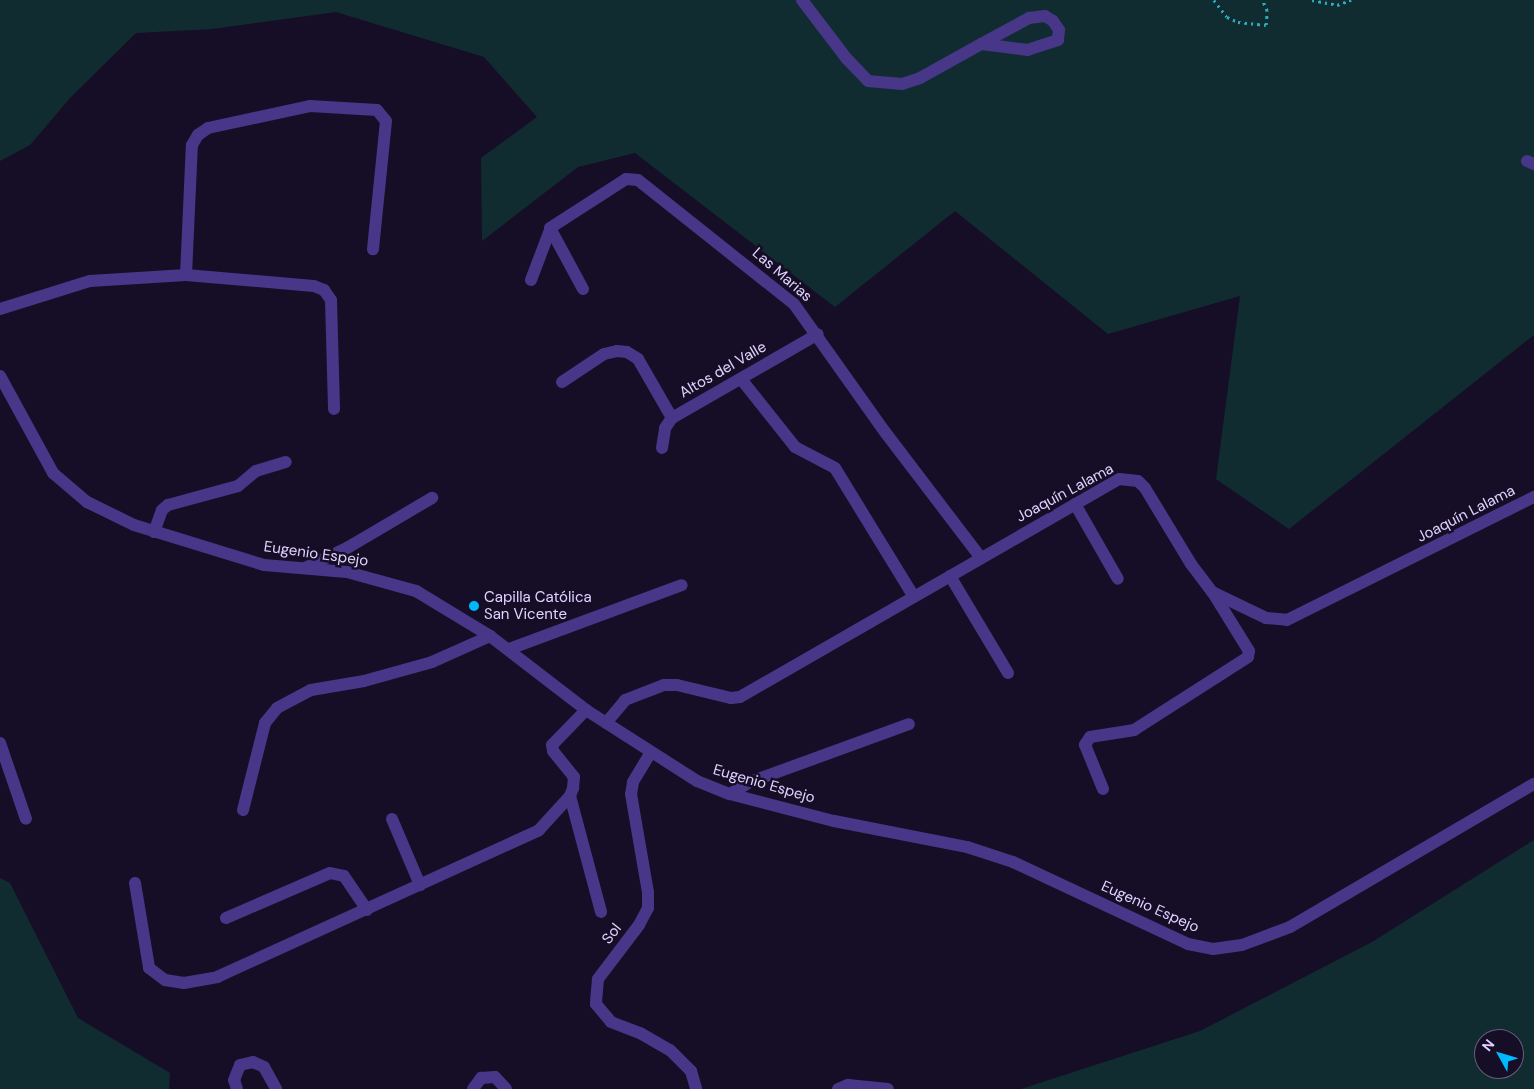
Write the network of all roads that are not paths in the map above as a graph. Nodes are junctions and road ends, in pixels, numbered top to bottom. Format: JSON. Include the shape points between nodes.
{"nodes":[{"id":1,"x":802,"y":0,"type":"edge"},
{"id":2,"x":982,"y":44,"type":"junction"},
{"id":3,"x":550,"y":230,"type":"junction"},
{"id":4,"x":373,"y":249,"type":"dead end"},
{"id":5,"x":186,"y":276,"type":"junction"},
{"id":6,"x":531,"y":280,"type":"dead end"},
{"id":7,"x":583,"y":290,"type":"dead end"},
{"id":8,"x":0,"y":309,"type":"edge"},
{"id":9,"x":818,"y":334,"type":"junction"},
{"id":10,"x":0,"y":376,"type":"edge"},
{"id":11,"x":741,"y":379,"type":"junction"},
{"id":12,"x":562,"y":382,"type":"dead end"},
{"id":13,"x":334,"y":408,"type":"dead end"},
{"id":14,"x":672,"y":418,"type":"junction"},
{"id":15,"x":662,"y":448,"type":"dead end"},
{"id":16,"x":286,"y":462,"type":"dead end"},
{"id":17,"x":1534,"y":497,"type":"edge"},
{"id":18,"x":432,"y":498,"type":"dead end"},
{"id":19,"x":1075,"y":504,"type":"junction"},
{"id":20,"x":154,"y":532,"type":"junction"},
{"id":21,"x":981,"y":558,"type":"junction"},
{"id":22,"x":304,"y":568,"type":"junction"},
{"id":23,"x":950,"y":576,"type":"junction"},
{"id":24,"x":1118,"y":579,"type":"dead end"},
{"id":25,"x":682,"y":585,"type":"dead end"},
{"id":26,"x":1212,"y":592,"type":"junction"},
{"id":27,"x":914,"y":597,"type":"junction"},
{"id":28,"x":490,"y":636,"type":"junction"},
{"id":29,"x":509,"y":649,"type":"junction"},
{"id":30,"x":1008,"y":673,"type":"dead end"},
{"id":31,"x":586,"y":710,"type":"junction"},
{"id":32,"x":606,"y":723,"type":"junction"},
{"id":33,"x":909,"y":724,"type":"dead end"},
{"id":34,"x":0,"y":743,"type":"edge"},
{"id":35,"x":651,"y":752,"type":"junction"},
{"id":36,"x":1534,"y":784,"type":"edge"},
{"id":37,"x":1103,"y":789,"type":"dead end"},
{"id":38,"x":730,"y":794,"type":"junction"},
{"id":39,"x":570,"y":796,"type":"junction"},
{"id":40,"x":242,"y":810,"type":"dead end"},
{"id":41,"x":26,"y":819,"type":"dead end"},
{"id":42,"x":392,"y":819,"type":"dead end"},
{"id":43,"x":135,"y":883,"type":"dead end"},
{"id":44,"x":420,"y":885,"type":"junction"},
{"id":45,"x":367,"y":910,"type":"junction"},
{"id":46,"x":601,"y":912,"type":"dead end"},
{"id":47,"x":226,"y":918,"type":"dead end"},
{"id":48,"x":237,"y":1089,"type":"edge"},
{"id":49,"x":276,"y":1089,"type":"edge"},
{"id":50,"x":473,"y":1089,"type":"edge"},
{"id":51,"x":506,"y":1089,"type":"edge"},
{"id":52,"x":696,"y":1089,"type":"edge"},
{"id":53,"x":838,"y":1089,"type":"edge"},
{"id":54,"x":888,"y":1089,"type":"edge"}],
"edges":[{"from":1,"to":2,"type":"street","via":[[868,81],[902,84],[920,78]]},
{"from":2,"to":2,"type":"street","via":[[1029,18],[1044,16],[1053,20],[1059,30],[1058,40],[1028,50]]},
{"from":3,"to":6,"type":"street"},
{"from":3,"to":7,"type":"street"},
{"from":3,"to":9,"type":"street","name":"Las Marias","via":[[626,179],[638,180],[794,304]]},
{"from":4,"to":5,"type":"street","via":[[386,121],[377,110],[310,106],[208,128],[198,134],[192,145]]},
{"from":5,"to":8,"type":"street","via":[[90,282]]},
{"from":5,"to":13,"type":"street","via":[[314,286],[324,290],[331,300]]},
{"from":9,"to":11,"type":"street","name":"Altos del Valle"},
{"from":9,"to":21,"type":"street","name":"Las Marias","via":[[884,432]]},
{"from":10,"to":20,"type":"street","name":"Eugenio Espejo","via":[[54,473],[87,502]]},
{"from":11,"to":14,"type":"street","name":"Altos del Valle"},
{"from":11,"to":27,"type":"street","via":[[795,447],[835,468]]},
{"from":12,"to":14,"type":"street","via":[[604,354],[627,352],[638,360]]},
{"from":14,"to":15,"type":"street","name":"Altos del Valle","via":[[665,428]]},
{"from":16,"to":20,"type":"street","via":[[256,471],[238,486],[168,505],[162,510]]},
{"from":17,"to":26,"type":"street","name":"Joaquín Lalama","via":[[1287,620],[1266,618]]},
{"from":18,"to":22,"type":"street","via":[[347,548]]},
{"from":19,"to":21,"type":"street","name":"Joaquín Lalama"},
{"from":19,"to":24,"type":"street"},
{"from":19,"to":26,"type":"street","name":"Joaquín Lalama","via":[[1119,478],[1138,481]]},
{"from":20,"to":22,"type":"street","name":"Eugenio Espejo","via":[[264,565]]},
{"from":21,"to":23,"type":"street","name":"Joaquín Lalama"},
{"from":22,"to":28,"type":"street","name":"Eugenio Espejo","via":[[347,572],[416,591]]},
{"from":23,"to":27,"type":"street","name":"Joaquín Lalama"},
{"from":23,"to":30,"type":"street"},
{"from":25,"to":29,"type":"street"},
{"from":26,"to":37,"type":"street","via":[[1250,651],[1248,657],[1134,730],[1090,737],[1085,745]]},
{"from":27,"to":32,"type":"street","name":"Joaquín Lalama","via":[[740,697],[731,698],[677,685],[664,686],[625,700]]},
{"from":28,"to":29,"type":"street","name":"Eugenio Espejo"},
{"from":28,"to":40,"type":"street","via":[[432,662],[364,681],[312,690],[277,708],[265,723]]},
{"from":29,"to":31,"type":"street","name":"Eugenio Espejo"},
{"from":31,"to":32,"type":"street","name":"Eugenio Espejo"},
{"from":31,"to":39,"type":"street","via":[[552,744],[553,751],[574,778]]},
{"from":32,"to":35,"type":"street","name":"Eugenio Espejo"},
{"from":33,"to":38,"type":"street","via":[[750,782]]},
{"from":34,"to":41,"type":"street"},
{"from":35,"to":38,"type":"street","name":"Eugenio Espejo","via":[[697,781]]},
{"from":35,"to":52,"type":"street","name":"Sol","via":[[633,782],[631,794],[648,908],[639,926],[598,979],[596,1004],[612,1022],[640,1032],[670,1050],[690,1071]]},
{"from":36,"to":38,"type":"street","name":"Eugenio Espejo","via":[[1290,927],[1242,945],[1213,949],[1188,944],[1013,862],[968,847],[834,821]]},
{"from":39,"to":44,"type":"street","via":[[539,830]]},
{"from":39,"to":46,"type":"street"},
{"from":42,"to":44,"type":"street"},
{"from":43,"to":45,"type":"street","via":[[149,968],[165,980],[184,983],[217,976]]},
{"from":44,"to":45,"type":"street"},
{"from":45,"to":47,"type":"street","via":[[344,876],[330,873]]},
{"from":48,"to":49,"type":"street","via":[[234,1080],[240,1065],[252,1062],[264,1067]]},
{"from":50,"to":51,"type":"street","via":[[481,1078],[495,1077]]},
{"from":53,"to":54,"type":"street","via":[[848,1085]]}]}
